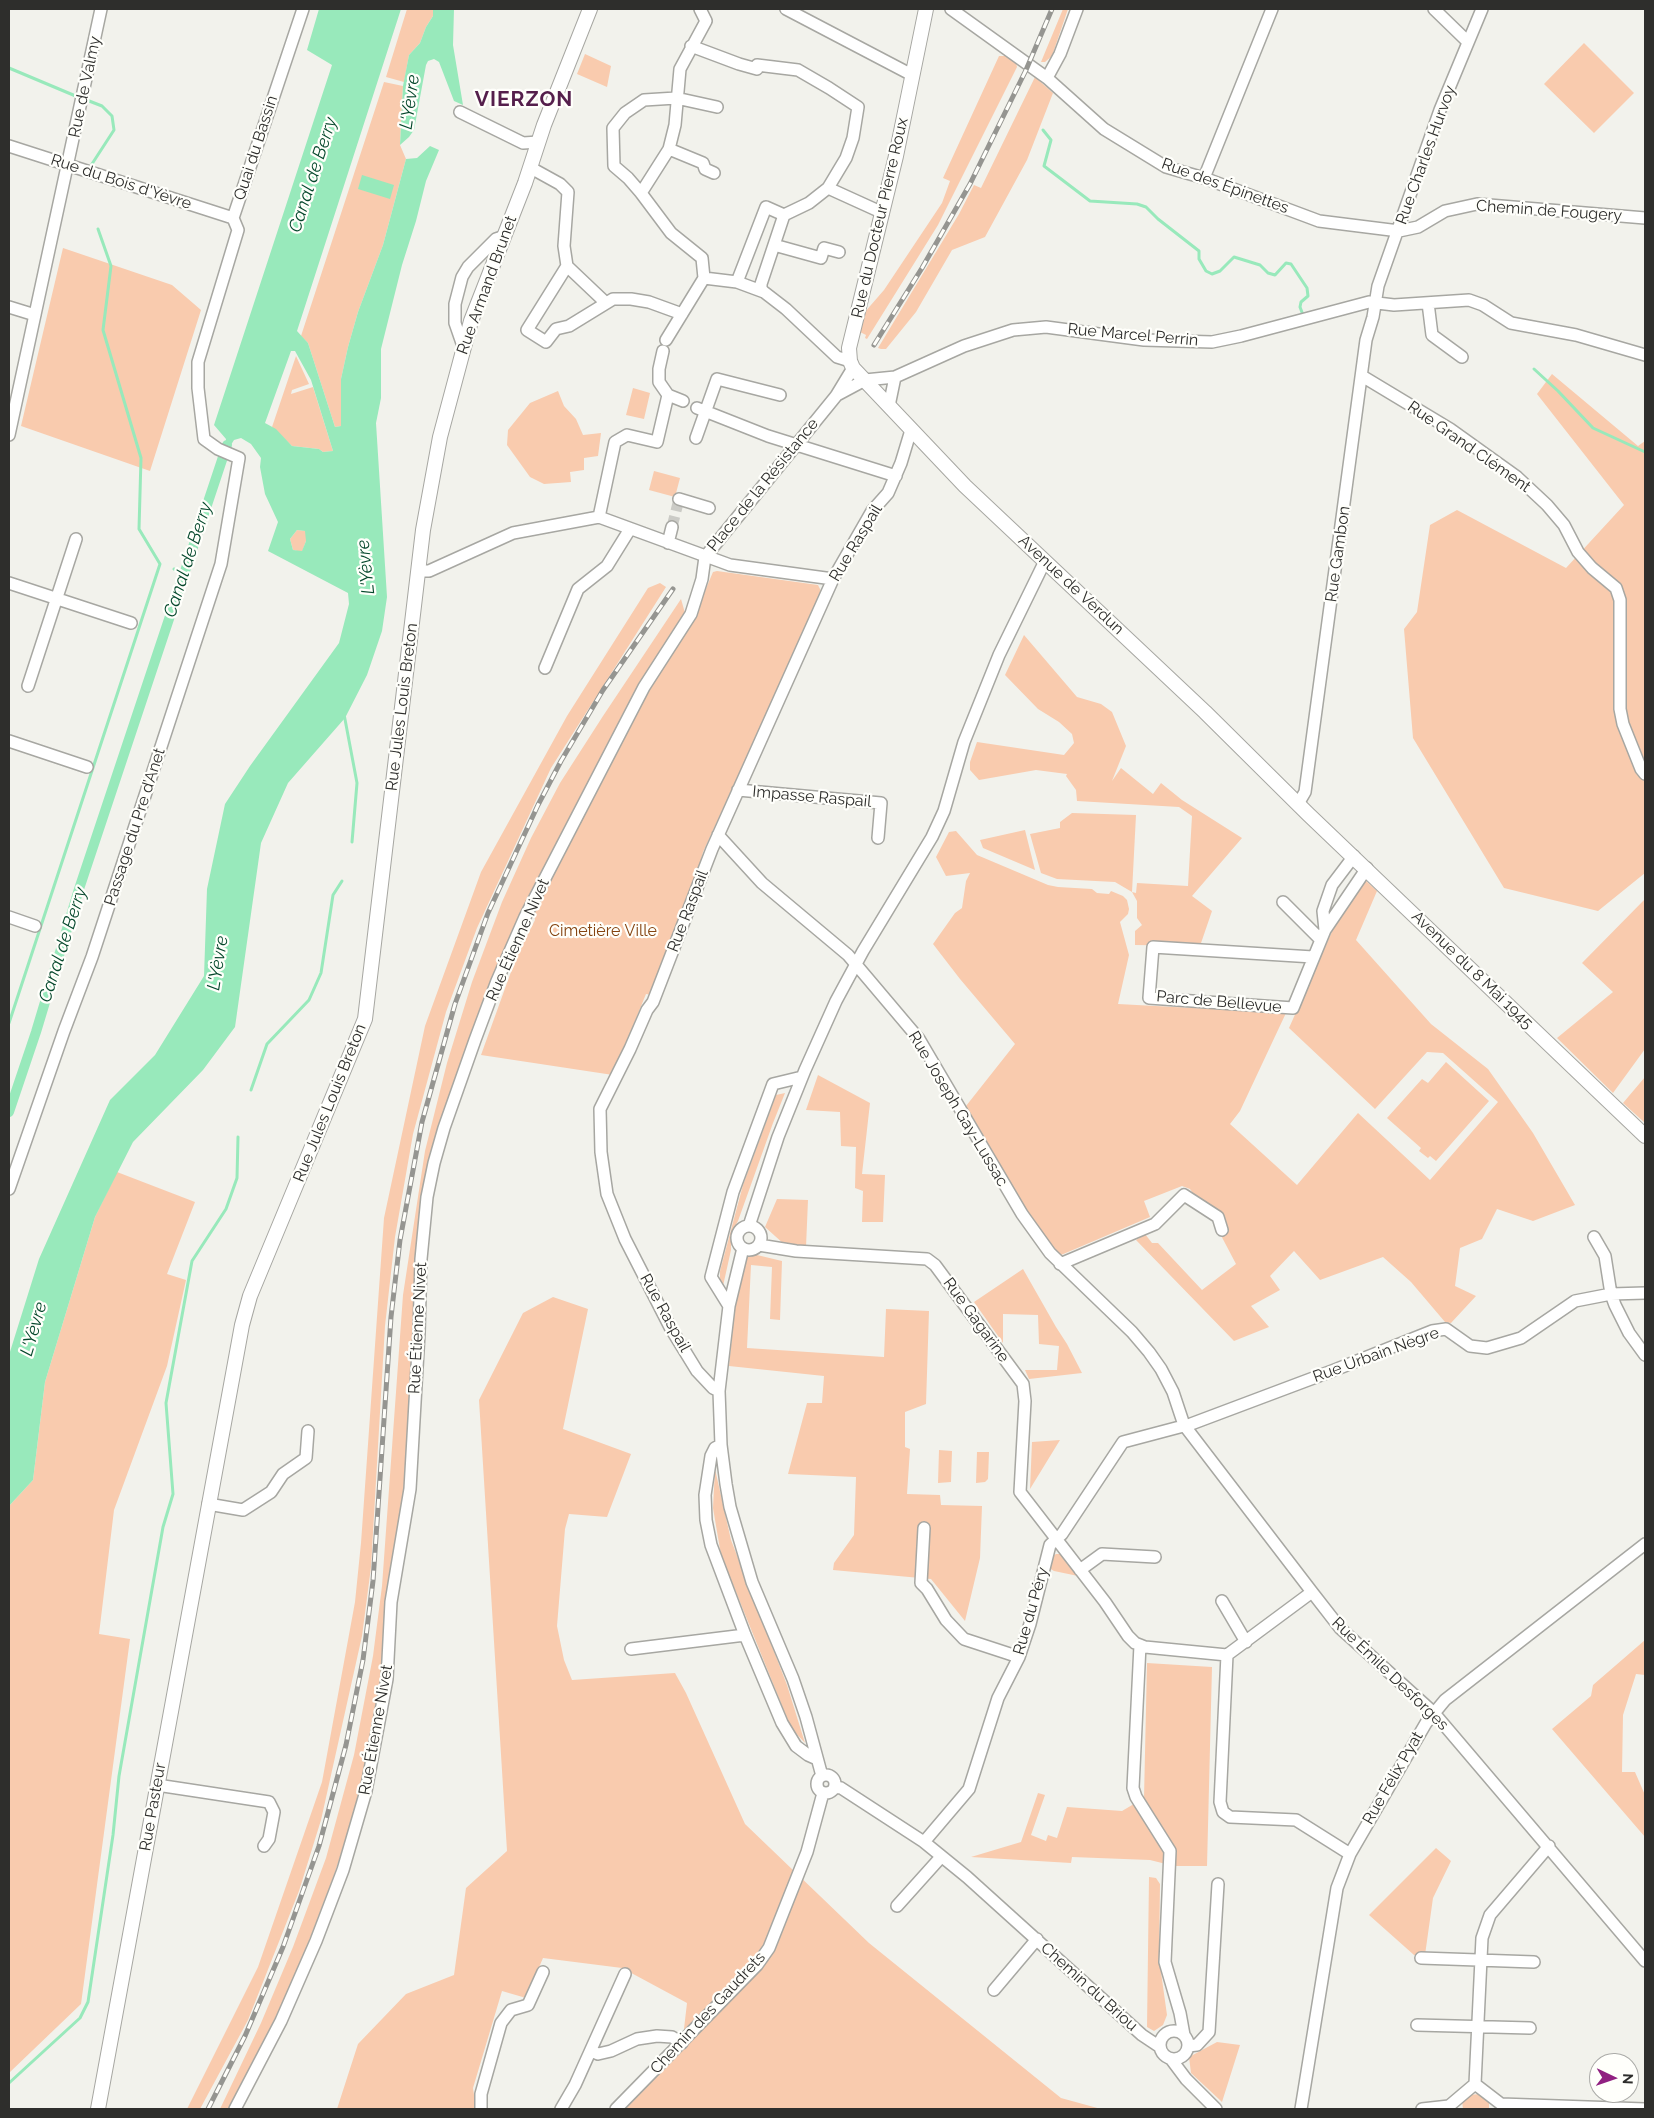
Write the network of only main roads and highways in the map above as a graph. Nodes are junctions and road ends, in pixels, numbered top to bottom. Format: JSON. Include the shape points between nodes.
{"nodes":[{"id":1,"x":590,"y":9,"type":"edge"},
{"id":2,"x":926,"y":9,"type":"edge"},
{"id":3,"x":851,"y":365,"type":"joint"},
{"id":4,"x":418,"y":571,"type":"joint"},
{"id":5,"x":1298,"y":804,"type":"joint"},
{"id":6,"x":1645,"y":1136,"type":"edge"},
{"id":7,"x":208,"y":1504,"type":"joint"},
{"id":8,"x":98,"y":2109,"type":"edge"}],
"edges":[{"from":1,"to":4,"type":"main road","name":"Rue Armand Brunet","via":[[463,346],[437,452]]},
{"from":2,"to":3,"type":"main road","name":"Rue du Docteur Pierre Roux","via":[[896,156],[849,348]]},
{"from":3,"to":5,"type":"main road","name":"Avenue de Verdun","via":[[965,486],[1206,712]]},
{"from":4,"to":7,"type":"main road","name":"Rue Jules Louis Breton","via":[[365,1019],[250,1296]]},
{"from":5,"to":6,"type":"main road","name":"Avenue du 8 Mai 1945"},
{"from":7,"to":8,"type":"main road","name":"Rue Pasteur"}]}
